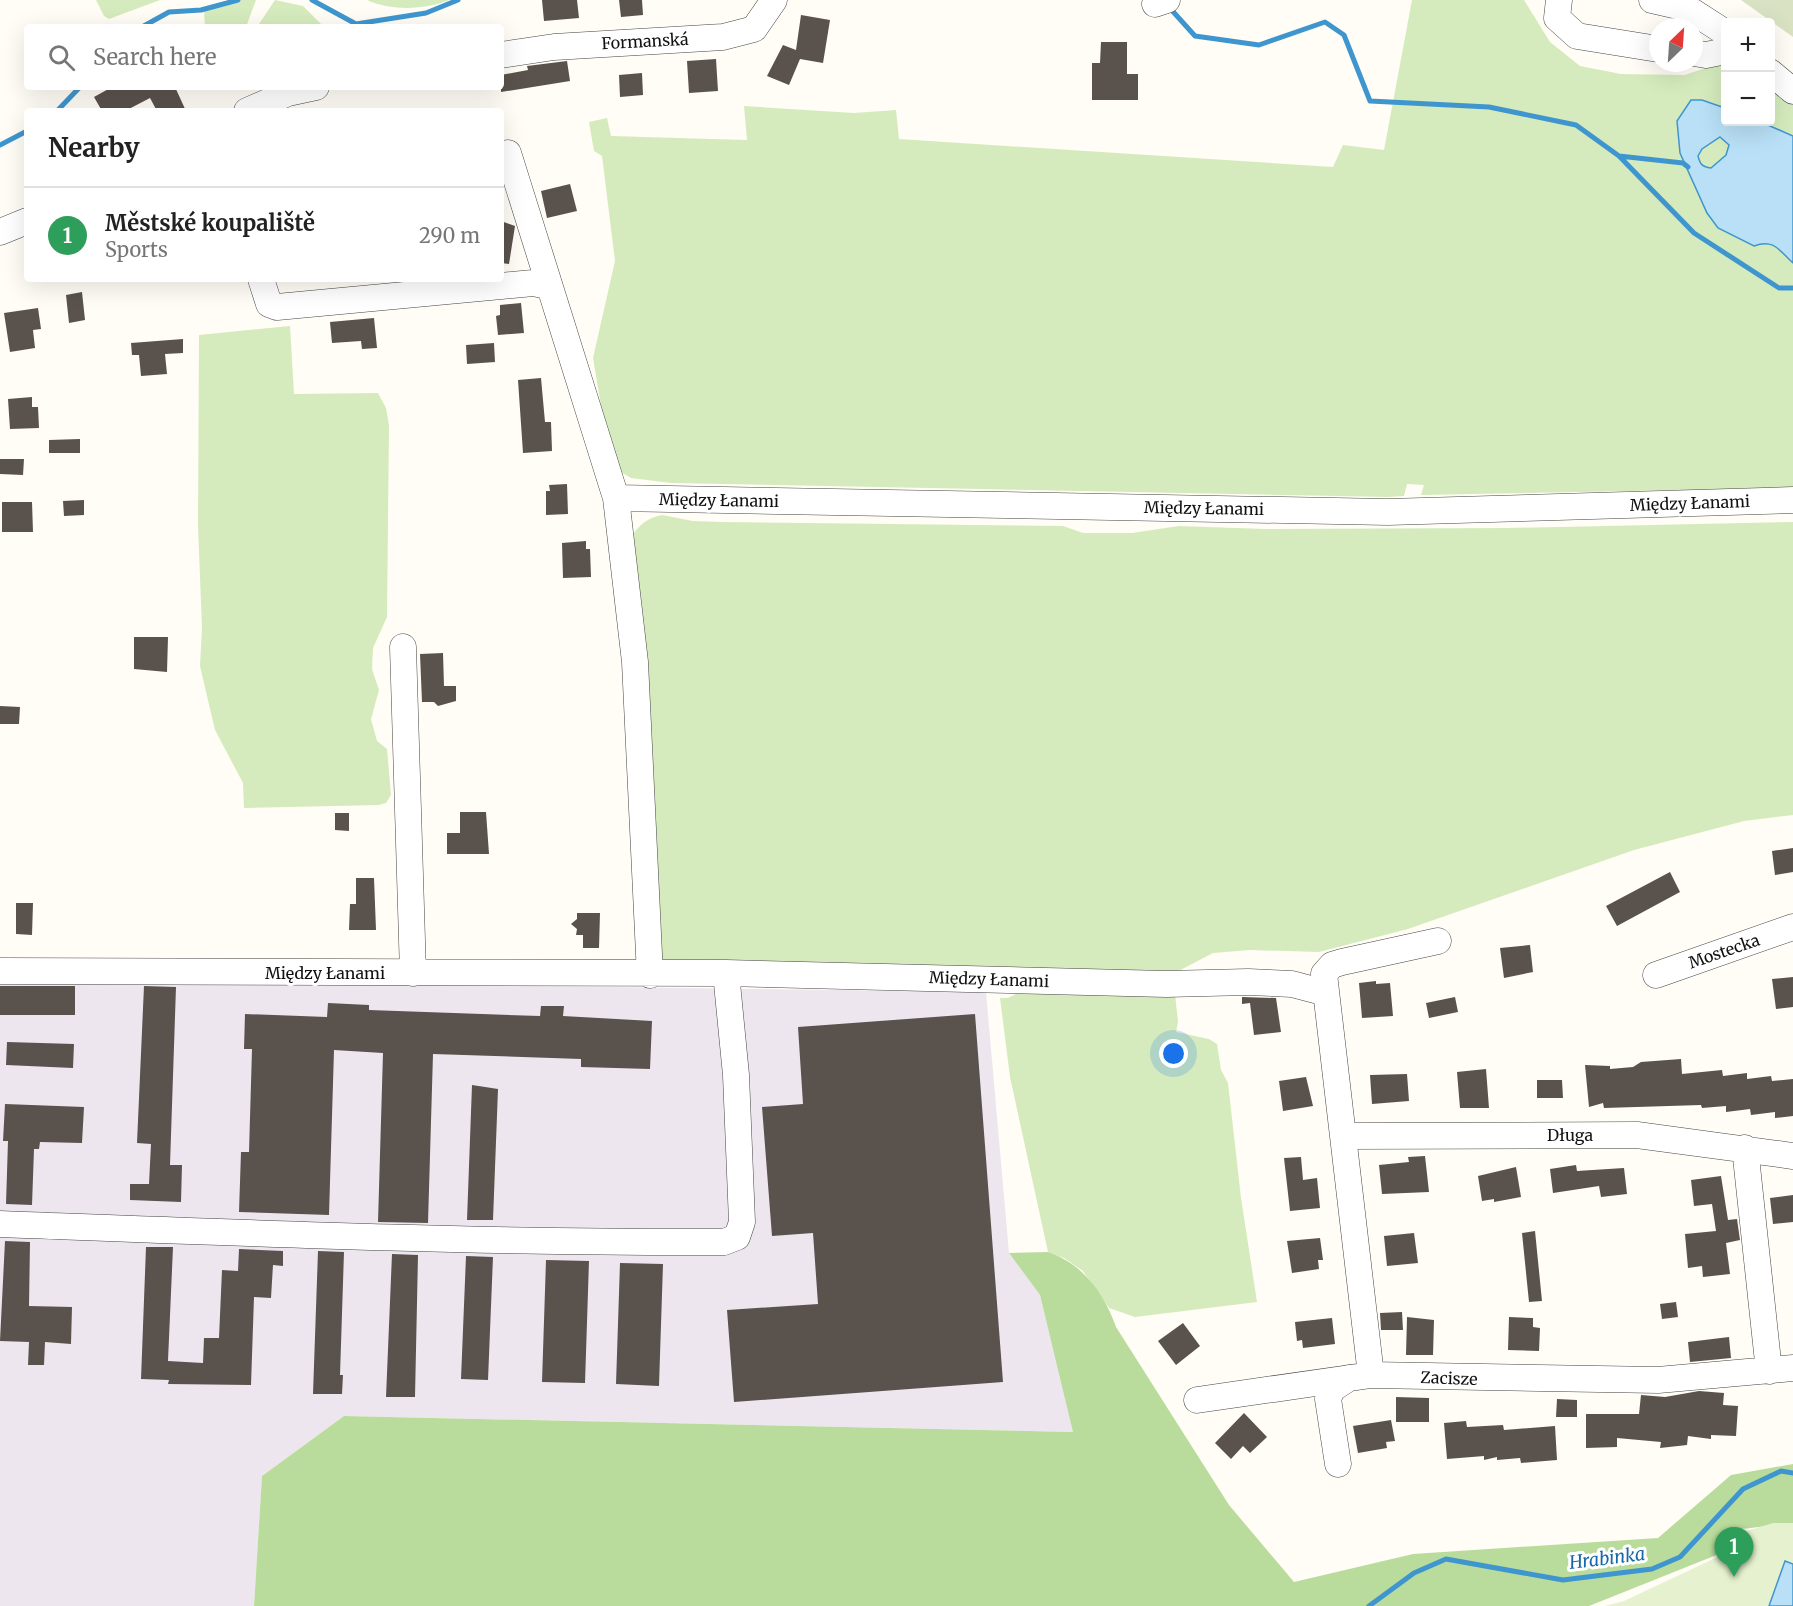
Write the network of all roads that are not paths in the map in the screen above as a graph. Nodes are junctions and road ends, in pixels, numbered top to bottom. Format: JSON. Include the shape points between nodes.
{"nodes":[{"id":1,"x":774,"y":0,"type":"edge"},
{"id":2,"x":1559,"y":0,"type":"edge"},
{"id":3,"x":1652,"y":0,"type":"edge"},
{"id":4,"x":1719,"y":18,"type":"edge"},
{"id":5,"x":1649,"y":48,"type":"edge"},
{"id":6,"x":1721,"y":52,"type":"edge"},
{"id":7,"x":1703,"y":54,"type":"edge"},
{"id":8,"x":504,"y":55,"type":"edge"},
{"id":9,"x":1775,"y":76,"type":"edge"},
{"id":10,"x":302,"y":90,"type":"edge"},
{"id":11,"x":1793,"y":91,"type":"edge"},
{"id":12,"x":254,"y":108,"type":"edge"},
{"id":13,"x":508,"y":153,"type":"dead end"},
{"id":14,"x":24,"y":222,"type":"edge"},
{"id":15,"x":0,"y":232,"type":"edge"},
{"id":16,"x":262,"y":282,"type":"edge"},
{"id":17,"x":548,"y":286,"type":"junction"},
{"id":18,"x":616,"y":498,"type":"junction"},
{"id":19,"x":1793,"y":500,"type":"edge"},
{"id":20,"x":403,"y":647,"type":"dead end"},
{"id":21,"x":1793,"y":927,"type":"edge"},
{"id":22,"x":1438,"y":941,"type":"dead end"},
{"id":23,"x":0,"y":971,"type":"edge"},
{"id":24,"x":413,"y":973,"type":"junction"},
{"id":25,"x":726,"y":973,"type":"junction"},
{"id":26,"x":650,"y":975,"type":"junction"},
{"id":27,"x":1656,"y":975,"type":"dead end"},
{"id":28,"x":1326,"y":993,"type":"junction"},
{"id":29,"x":1345,"y":1136,"type":"junction"},
{"id":30,"x":1745,"y":1148,"type":"junction"},
{"id":31,"x":1793,"y":1155,"type":"edge"},
{"id":32,"x":0,"y":1224,"type":"edge"},
{"id":33,"x":1781,"y":1370,"type":"edge"},
{"id":34,"x":1360,"y":1377,"type":"junction"},
{"id":35,"x":1197,"y":1400,"type":"dead end"},
{"id":36,"x":1338,"y":1464,"type":"dead end"}],
"edges":[{"from":1,"to":8,"type":"street","name":"Formanská","via":[[754,29],[723,37],[554,47]]},
{"from":2,"to":5,"type":"street","via":[[1557,18],[1577,36]]},
{"from":3,"to":4,"type":"street"},
{"from":6,"to":7,"type":"street"},
{"from":9,"to":11,"type":"street"},
{"from":10,"to":12,"type":"street"},
{"from":13,"to":17,"type":"street"},
{"from":14,"to":15,"type":"street"},
{"from":16,"to":17,"type":"street","via":[[269,304],[277,307],[533,283]]},
{"from":17,"to":18,"type":"street"},
{"from":18,"to":19,"type":"street","name":"Między Łanami","via":[[1388,512]]},
{"from":18,"to":26,"type":"street","via":[[635,662]]},
{"from":20,"to":24,"type":"street"},
{"from":21,"to":27,"type":"street","name":"Mostecka"},
{"from":22,"to":28,"type":"street","via":[[1332,965],[1324,974]]},
{"from":23,"to":24,"type":"street","name":"Między Łanami"},
{"from":24,"to":26,"type":"street","name":"Między Łanami"},
{"from":25,"to":26,"type":"street","name":"Między Łanami"},
{"from":25,"to":28,"type":"street","name":"Między Łanami","via":[[1166,984],[1248,982],[1292,984]]},
{"from":25,"to":32,"type":"street","via":[[736,1075],[742,1222],[736,1237],[724,1242],[332,1237]]},
{"from":28,"to":29,"type":"street"},
{"from":29,"to":30,"type":"street","name":"Długa","via":[[1637,1135]]},
{"from":29,"to":34,"type":"street"},
{"from":30,"to":31,"type":"street","name":"Długa"},
{"from":30,"to":33,"type":"street","name":"Zacisze"},
{"from":33,"to":34,"type":"street","name":"Zacisze","via":[[1658,1380]]},
{"from":34,"to":35,"type":"street","name":"Zacisze"},
{"from":34,"to":36,"type":"street","via":[[1332,1389],[1328,1399]]}]}
